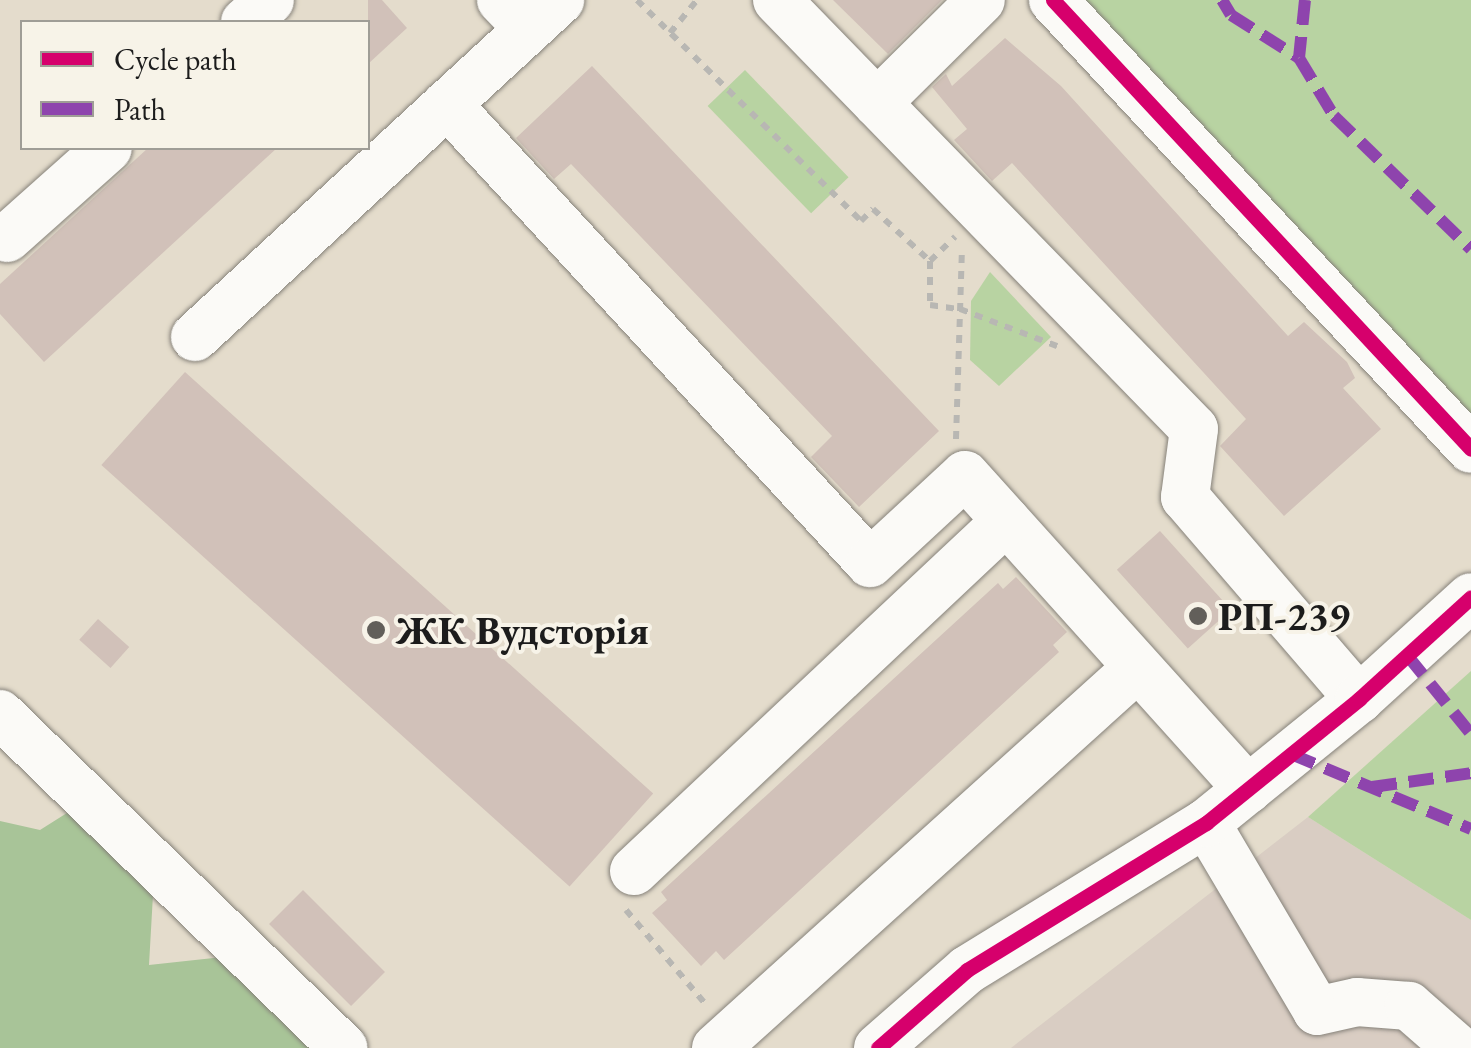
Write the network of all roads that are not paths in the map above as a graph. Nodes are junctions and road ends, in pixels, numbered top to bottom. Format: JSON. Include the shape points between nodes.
{"nodes":[{"id":1,"x":270,"y":0,"type":"edge"},
{"id":2,"x":777,"y":0,"type":"edge"},
{"id":3,"x":981,"y":0,"type":"edge"},
{"id":4,"x":1053,"y":0,"type":"edge"},
{"id":5,"x":530,"y":10,"type":"edge"},
{"id":6,"x":247,"y":20,"type":"edge"},
{"id":7,"x":447,"y":104,"type":"junction"},
{"id":8,"x":878,"y":104,"type":"junction"},
{"id":9,"x":106,"y":150,"type":"edge"},
{"id":10,"x":8,"y":238,"type":"dead end"},
{"id":11,"x":195,"y":338,"type":"dead end"},
{"id":12,"x":1471,"y":448,"type":"edge"},
{"id":13,"x":1006,"y":521,"type":"junction"},
{"id":14,"x":1471,"y":598,"type":"edge"},
{"id":15,"x":1137,"y":668,"type":"junction"},
{"id":16,"x":1359,"y":700,"type":"junction"},
{"id":17,"x":0,"y":714,"type":"edge"},
{"id":18,"x":1248,"y":789,"type":"junction"},
{"id":19,"x":1206,"y":823,"type":"junction"},
{"id":20,"x":634,"y":872,"type":"road end"},
{"id":21,"x":724,"y":1041,"type":"edge"},
{"id":22,"x":343,"y":1048,"type":"edge"},
{"id":23,"x":878,"y":1048,"type":"edge"},
{"id":24,"x":1457,"y":1048,"type":"edge"}],
"edges":[{"from":1,"to":6,"type":"street"},
{"from":2,"to":8,"type":"street"},
{"from":3,"to":8,"type":"street"},
{"from":4,"to":12,"type":"street"},
{"from":5,"to":7,"type":"street"},
{"from":7,"to":11,"type":"street"},
{"from":7,"to":13,"type":"street","via":[[870,563],[966,475]]},
{"from":8,"to":16,"type":"street","via":[[1194,429],[1184,496]]},
{"from":9,"to":10,"type":"street"},
{"from":13,"to":15,"type":"street"},
{"from":13,"to":20,"type":"street"},
{"from":14,"to":16,"type":"street"},
{"from":15,"to":18,"type":"street"},
{"from":15,"to":21,"type":"street"},
{"from":16,"to":18,"type":"street"},
{"from":17,"to":22,"type":"street"},
{"from":18,"to":19,"type":"street"},
{"from":19,"to":23,"type":"street","via":[[967,970]]},
{"from":19,"to":24,"type":"street","via":[[1317,1012],[1357,1002],[1410,1006]]}]}
